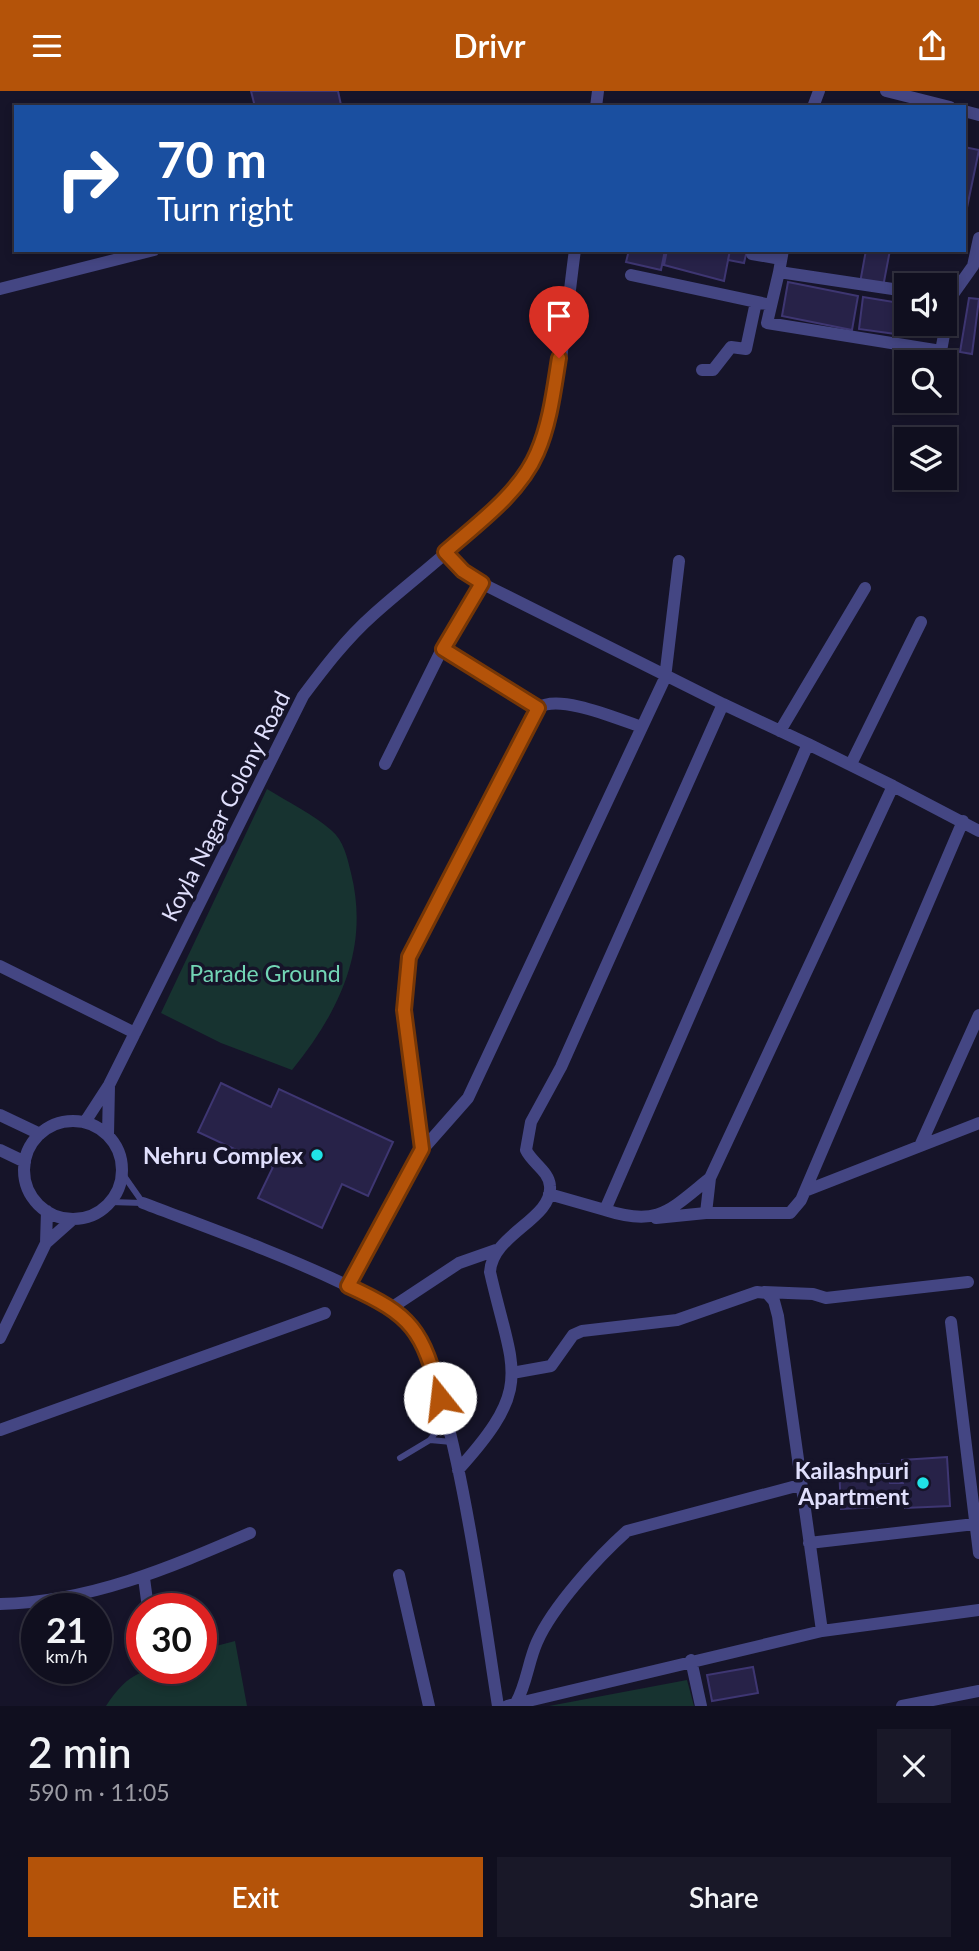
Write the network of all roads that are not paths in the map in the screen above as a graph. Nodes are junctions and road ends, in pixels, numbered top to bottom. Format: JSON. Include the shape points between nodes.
{"nodes":[{"id":1,"x":886,"y":91,"type":"edge"},
{"id":2,"x":927,"y":91,"type":"edge"},
{"id":3,"x":909,"y":94,"type":"edge"},
{"id":4,"x":944,"y":105,"type":"edge"},
{"id":5,"x":979,"y":238,"type":"edge"},
{"id":6,"x":146,"y":252,"type":"edge"},
{"id":7,"x":575,"y":252,"type":"edge"},
{"id":8,"x":752,"y":254,"type":"dead end"},
{"id":9,"x":781,"y":260,"type":"edge"},
{"id":10,"x":631,"y":275,"type":"dead end"},
{"id":11,"x":957,"y":286,"type":"edge"},
{"id":12,"x":0,"y":289,"type":"edge"},
{"id":13,"x":894,"y":289,"type":"edge"},
{"id":14,"x":756,"y":302,"type":"junction"},
{"id":15,"x":771,"y":305,"type":"junction"},
{"id":16,"x":943,"y":336,"type":"edge"},
{"id":17,"x":702,"y":370,"type":"dead end"},
{"id":18,"x":445,"y":552,"type":"junction"},
{"id":19,"x":679,"y":561,"type":"dead end"},
{"id":20,"x":482,"y":583,"type":"junction"},
{"id":21,"x":865,"y":588,"type":"dead end"},
{"id":22,"x":921,"y":622,"type":"dead end"},
{"id":23,"x":443,"y":649,"type":"junction"},
{"id":24,"x":666,"y":678,"type":"junction"},
{"id":25,"x":723,"y":704,"type":"junction"},
{"id":26,"x":538,"y":708,"type":"junction"},
{"id":27,"x":642,"y":727,"type":"junction"},
{"id":28,"x":780,"y":731,"type":"junction"},
{"id":29,"x":808,"y":744,"type":"junction"},
{"id":30,"x":385,"y":764,"type":"dead end"},
{"id":31,"x":851,"y":764,"type":"junction"},
{"id":32,"x":893,"y":786,"type":"junction"},
{"id":33,"x":963,"y":821,"type":"junction"},
{"id":34,"x":979,"y":831,"type":"edge"},
{"id":35,"x":0,"y":966,"type":"edge"},
{"id":36,"x":979,"y":1014,"type":"edge"},
{"id":37,"x":135,"y":1033,"type":"junction"},
{"id":38,"x":109,"y":1085,"type":"junction"},
{"id":39,"x":0,"y":1115,"type":"edge"},
{"id":40,"x":85,"y":1122,"type":"junction"},
{"id":41,"x":979,"y":1123,"type":"edge"},
{"id":42,"x":40,"y":1134,"type":"junction"},
{"id":43,"x":108,"y":1135,"type":"junction"},
{"id":44,"x":920,"y":1146,"type":"junction"},
{"id":45,"x":422,"y":1149,"type":"junction"},
{"id":46,"x":0,"y":1150,"type":"edge"},
{"id":47,"x":25,"y":1162,"type":"junction"},
{"id":48,"x":122,"y":1173,"type":"junction"},
{"id":49,"x":710,"y":1178,"type":"junction"},
{"id":50,"x":805,"y":1191,"type":"junction"},
{"id":51,"x":549,"y":1194,"type":"junction"},
{"id":52,"x":110,"y":1202,"type":"junction"},
{"id":53,"x":143,"y":1203,"type":"junction"},
{"id":54,"x":605,"y":1210,"type":"junction"},
{"id":55,"x":47,"y":1211,"type":"junction"},
{"id":56,"x":706,"y":1213,"type":"junction"},
{"id":57,"x":73,"y":1219,"type":"junction"},
{"id":58,"x":651,"y":1219,"type":"junction"},
{"id":59,"x":46,"y":1243,"type":"junction"},
{"id":60,"x":496,"y":1250,"type":"junction"},
{"id":61,"x":968,"y":1282,"type":"dead end"},
{"id":62,"x":348,"y":1286,"type":"junction"},
{"id":63,"x":757,"y":1292,"type":"junction"},
{"id":64,"x":391,"y":1308,"type":"junction"},
{"id":65,"x":325,"y":1313,"type":"dead end"},
{"id":66,"x":951,"y":1322,"type":"dead end"},
{"id":67,"x":0,"y":1338,"type":"edge"},
{"id":68,"x":512,"y":1373,"type":"junction"},
{"id":69,"x":446,"y":1419,"type":"junction"},
{"id":70,"x":0,"y":1430,"type":"edge"},
{"id":71,"x":430,"y":1440,"type":"junction"},
{"id":72,"x":452,"y":1442,"type":"junction"},
{"id":73,"x":400,"y":1458,"type":"dead end"},
{"id":74,"x":458,"y":1470,"type":"junction"},
{"id":75,"x":800,"y":1485,"type":"junction"},
{"id":76,"x":976,"y":1498,"type":"edge"},
{"id":77,"x":975,"y":1524,"type":"junction"},
{"id":78,"x":250,"y":1533,"type":"dead end"},
{"id":79,"x":809,"y":1543,"type":"junction"},
{"id":80,"x":979,"y":1553,"type":"edge"},
{"id":81,"x":400,"y":1575,"type":"dead end"},
{"id":82,"x":144,"y":1578,"type":"junction"},
{"id":83,"x":146,"y":1593,"type":"edge"},
{"id":84,"x":0,"y":1604,"type":"edge"},
{"id":85,"x":979,"y":1610,"type":"edge"},
{"id":86,"x":822,"y":1631,"type":"junction"},
{"id":87,"x":691,"y":1660,"type":"junction"},
{"id":88,"x":979,"y":1691,"type":"edge"},
{"id":89,"x":512,"y":1705,"type":"edge"},
{"id":90,"x":429,"y":1706,"type":"edge"},
{"id":91,"x":498,"y":1706,"type":"edge"},
{"id":92,"x":701,"y":1706,"type":"edge"},
{"id":93,"x":902,"y":1706,"type":"edge"}],
"edges":[{"from":1,"to":3,"type":"street"},
{"from":2,"to":3,"type":"street"},
{"from":3,"to":4,"type":"street"},
{"from":5,"to":11,"type":"street","via":[[973,266]]},
{"from":6,"to":12,"type":"street"},
{"from":7,"to":18,"type":"street","name":"Koyla Nagar Colony Road","via":[[552,402],[537,453],[512,489]]},
{"from":8,"to":9,"type":"street"},
{"from":9,"to":13,"type":"street"},
{"from":9,"to":15,"type":"street"},
{"from":10,"to":14,"type":"street"},
{"from":14,"to":15,"type":"street"},
{"from":14,"to":17,"type":"street","via":[[746,349],[731,347],[713,370]]},
{"from":15,"to":16,"type":"street","via":[[767,323],[941,351]]},
{"from":18,"to":20,"type":"street"},
{"from":18,"to":37,"type":"street","name":"Koyla Nagar Colony Road","via":[[370,618],[303,696]]},
{"from":19,"to":24,"type":"street"},
{"from":20,"to":23,"type":"street"},
{"from":20,"to":24,"type":"street"},
{"from":21,"to":28,"type":"street"},
{"from":22,"to":31,"type":"street"},
{"from":23,"to":26,"type":"street"},
{"from":23,"to":30,"type":"street"},
{"from":24,"to":25,"type":"street"},
{"from":24,"to":27,"type":"street"},
{"from":25,"to":28,"type":"street"},
{"from":25,"to":51,"type":"street","via":[[582,1021],[531,1122],[526,1150],[548,1178]]},
{"from":26,"to":27,"type":"street","via":[[554,703],[572,705]]},
{"from":26,"to":45,"type":"street","via":[[409,957],[404,1010]]},
{"from":27,"to":45,"type":"street","via":[[468,1098]]},
{"from":28,"to":29,"type":"street"},
{"from":29,"to":31,"type":"street"},
{"from":29,"to":54,"type":"street"},
{"from":31,"to":32,"type":"street"},
{"from":32,"to":33,"type":"street"},
{"from":32,"to":49,"type":"street"},
{"from":33,"to":34,"type":"street"},
{"from":33,"to":50,"type":"street"},
{"from":35,"to":37,"type":"street"},
{"from":36,"to":44,"type":"street"},
{"from":37,"to":38,"type":"street","name":"Koyla Nagar Colony Road"},
{"from":38,"to":40,"type":"street","name":"Koyla Nagar Colony Road"},
{"from":38,"to":43,"type":"street"},
{"from":39,"to":42,"type":"street"},
{"from":40,"to":42,"type":"street","via":[[53,1125]]},
{"from":40,"to":43,"type":"street"},
{"from":41,"to":44,"type":"street"},
{"from":42,"to":47,"type":"street"},
{"from":43,"to":48,"type":"street"},
{"from":44,"to":50,"type":"street"},
{"from":45,"to":62,"type":"street"},
{"from":46,"to":47,"type":"street"},
{"from":47,"to":55,"type":"street","via":[[28,1189]]},
{"from":48,"to":52,"type":"street"},
{"from":48,"to":53,"type":"lane"},
{"from":49,"to":56,"type":"street"},
{"from":49,"to":58,"type":"street"},
{"from":50,"to":56,"type":"street","via":[[790,1213]]},
{"from":51,"to":54,"type":"street"},
{"from":51,"to":60,"type":"street","via":[[535,1216]]},
{"from":52,"to":53,"type":"lane"},
{"from":52,"to":57,"type":"street","via":[[100,1211]]},
{"from":53,"to":62,"type":"street","via":[[272,1251]]},
{"from":54,"to":58,"type":"street"},
{"from":55,"to":57,"type":"street"},
{"from":55,"to":59,"type":"street"},
{"from":56,"to":58,"type":"street"},
{"from":57,"to":59,"type":"street"},
{"from":59,"to":67,"type":"street"},
{"from":60,"to":64,"type":"street","via":[[459,1263]]},
{"from":60,"to":68,"type":"street","via":[[490,1272],[509,1339]]},
{"from":61,"to":63,"type":"street","via":[[825,1298]]},
{"from":62,"to":64,"type":"street"},
{"from":63,"to":68,"type":"street","via":[[677,1320],[582,1331],[573,1335],[551,1366]]},
{"from":63,"to":75,"type":"street","via":[[767,1293],[778,1316]]},
{"from":64,"to":69,"type":"street","via":[[422,1341]]},
{"from":65,"to":70,"type":"street"},
{"from":66,"to":76,"type":"street"},
{"from":68,"to":74,"type":"street","via":[[502,1416]]},
{"from":69,"to":71,"type":"lane"},
{"from":69,"to":72,"type":"street"},
{"from":71,"to":72,"type":"lane"},
{"from":71,"to":73,"type":"lane"},
{"from":72,"to":74,"type":"street"},
{"from":74,"to":91,"type":"street"},
{"from":75,"to":79,"type":"street"},
{"from":75,"to":89,"type":"street","via":[[627,1531],[544,1628],[525,1686]]},
{"from":76,"to":77,"type":"street"},
{"from":77,"to":79,"type":"street"},
{"from":77,"to":80,"type":"street"},
{"from":78,"to":82,"type":"street"},
{"from":79,"to":86,"type":"street"},
{"from":81,"to":90,"type":"street"},
{"from":82,"to":83,"type":"street"},
{"from":82,"to":84,"type":"street","via":[[69,1597]]},
{"from":85,"to":86,"type":"street"},
{"from":86,"to":87,"type":"street"},
{"from":87,"to":89,"type":"street"},
{"from":87,"to":92,"type":"street"},
{"from":88,"to":93,"type":"street"}]}
